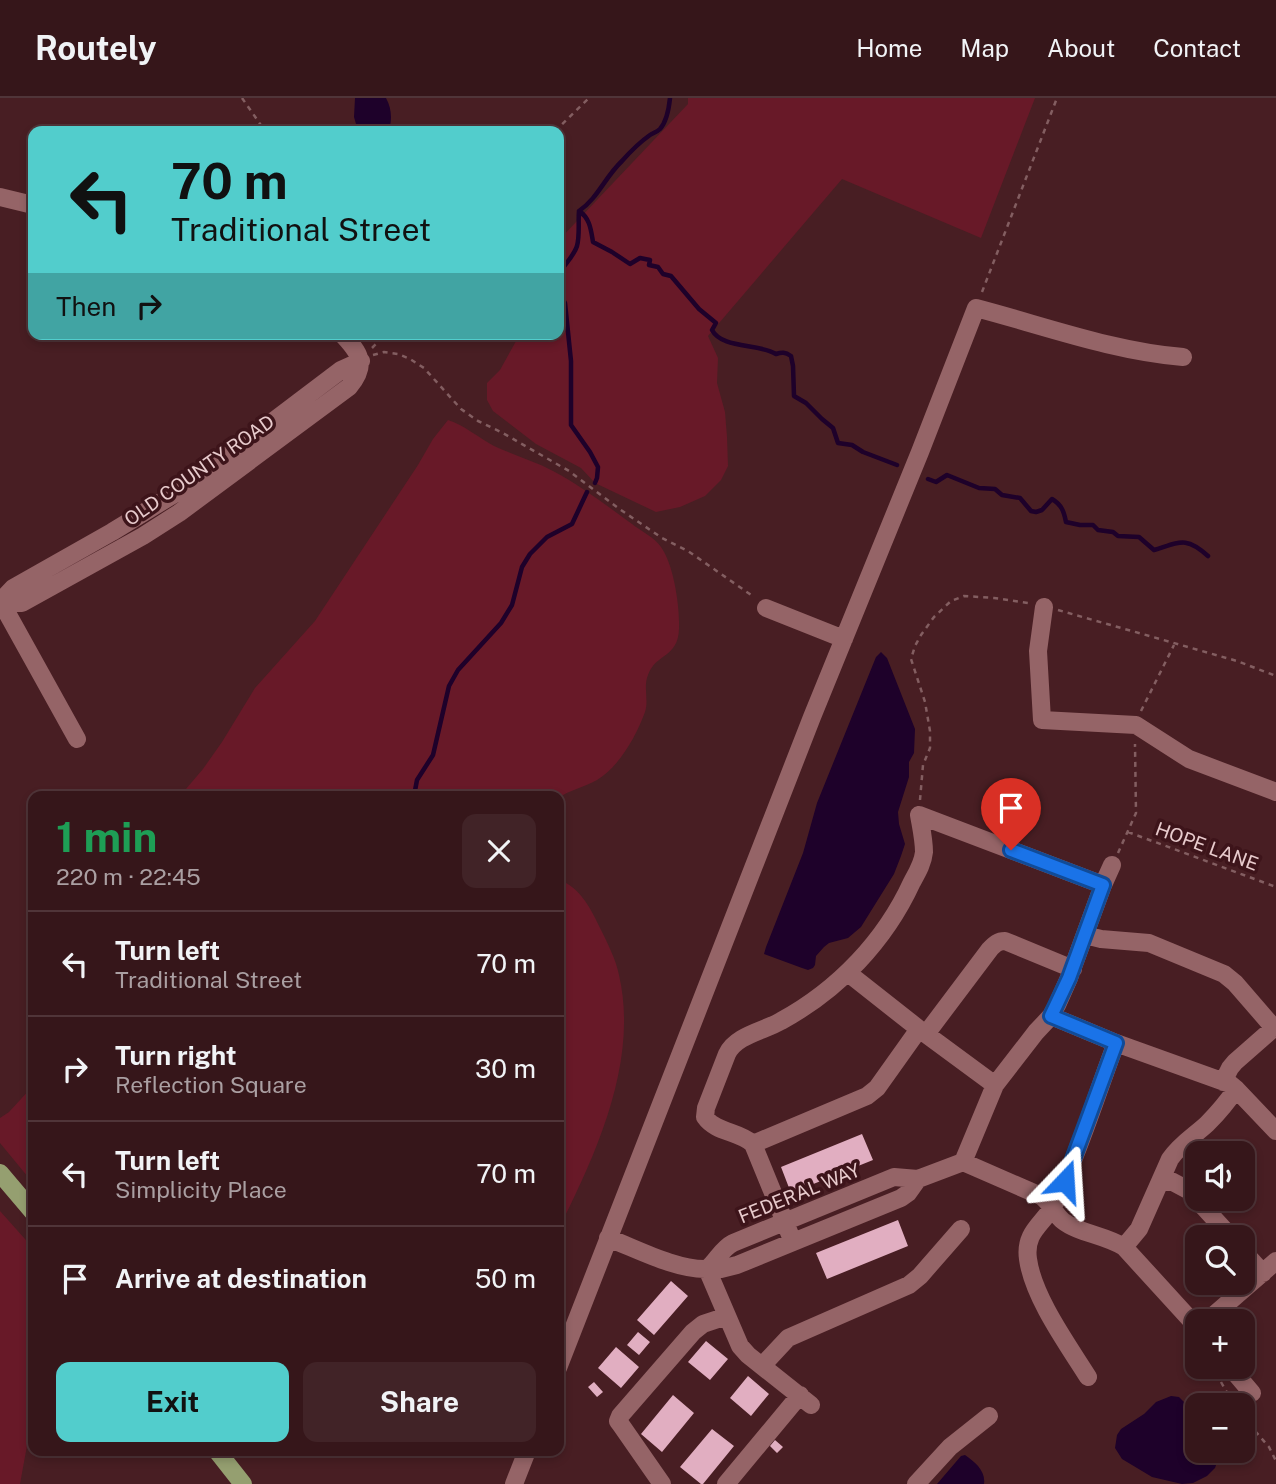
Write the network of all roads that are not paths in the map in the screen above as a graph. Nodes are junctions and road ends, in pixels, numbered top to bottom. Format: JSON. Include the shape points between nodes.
{"nodes":[{"id":1,"x":0,"y":197,"type":"edge"},
{"id":2,"x":28,"y":204,"type":"edge"},
{"id":3,"x":347,"y":340,"type":"edge"},
{"id":4,"x":360,"y":340,"type":"edge"},
{"id":5,"x":360,"y":357,"type":"junction"},
{"id":6,"x":1183,"y":357,"type":"dead end"},
{"id":7,"x":1,"y":602,"type":"edge"},
{"id":8,"x":1044,"y":607,"type":"dead end"},
{"id":9,"x":766,"y":608,"type":"road end"},
{"id":10,"x":844,"y":639,"type":"junction"},
{"id":11,"x":77,"y":739,"type":"dead end"},
{"id":12,"x":1276,"y":792,"type":"edge"},
{"id":13,"x":1112,"y":865,"type":"road end"},
{"id":14,"x":1103,"y":885,"type":"junction"},
{"id":15,"x":1085,"y":935,"type":"junction"},
{"id":16,"x":1073,"y":969,"type":"junction"},
{"id":17,"x":848,"y":973,"type":"junction"},
{"id":18,"x":1051,"y":1016,"type":"junction"},
{"id":19,"x":1275,"y":1027,"type":"edge"},
{"id":20,"x":923,"y":1032,"type":"junction"},
{"id":21,"x":1116,"y":1043,"type":"junction"},
{"id":22,"x":995,"y":1085,"type":"junction"},
{"id":23,"x":1230,"y":1085,"type":"junction"},
{"id":24,"x":1276,"y":1131,"type":"edge"},
{"id":25,"x":753,"y":1144,"type":"junction"},
{"id":26,"x":963,"y":1162,"type":"junction"},
{"id":27,"x":0,"y":1173,"type":"edge"},
{"id":28,"x":918,"y":1179,"type":"junction"},
{"id":29,"x":1161,"y":1180,"type":"junction"},
{"id":30,"x":28,"y":1206,"type":"edge"},
{"id":31,"x":1053,"y":1208,"type":"junction"},
{"id":32,"x":784,"y":1222,"type":"junction"},
{"id":33,"x":1220,"y":1225,"type":"edge"},
{"id":34,"x":961,"y":1229,"type":"dead end"},
{"id":35,"x":608,"y":1238,"type":"junction"},
{"id":36,"x":793,"y":1241,"type":"junction"},
{"id":37,"x":1124,"y":1247,"type":"junction"},
{"id":38,"x":1269,"y":1267,"type":"edge"},
{"id":39,"x":707,"y":1269,"type":"junction"},
{"id":40,"x":1221,"y":1309,"type":"edge"},
{"id":41,"x":1185,"y":1314,"type":"edge"},
{"id":42,"x":727,"y":1316,"type":"junction"},
{"id":43,"x":564,"y":1352,"type":"edge"},
{"id":44,"x":762,"y":1366,"type":"junction"},
{"id":45,"x":1088,"y":1377,"type":"dead end"},
{"id":46,"x":1233,"y":1379,"type":"edge"},
{"id":47,"x":1252,"y":1393,"type":"dead end"},
{"id":48,"x":989,"y":1416,"type":"dead end"},
{"id":49,"x":221,"y":1456,"type":"edge"},
{"id":50,"x":525,"y":1456,"type":"edge"},
{"id":51,"x":243,"y":1484,"type":"edge"},
{"id":52,"x":514,"y":1484,"type":"edge"},
{"id":53,"x":662,"y":1484,"type":"edge"},
{"id":54,"x":726,"y":1484,"type":"edge"},
{"id":55,"x":916,"y":1484,"type":"edge"}],
"edges":[{"from":1,"to":2,"type":"street"},
{"from":3,"to":5,"type":"street"},
{"from":4,"to":5,"type":"street"},
{"from":5,"to":7,"type":"street","name":"OLD COUNTY ROAD","via":[[243,456],[147,512],[88,557],[13,588]]},
{"from":6,"to":10,"type":"street","via":[[1105,344],[976,309]]},
{"from":7,"to":11,"type":"street"},
{"from":8,"to":12,"type":"street","via":[[1038,651],[1042,720],[1136,725],[1189,759]]},
{"from":9,"to":10,"type":"street"},
{"from":10,"to":35,"type":"street"},
{"from":13,"to":14,"type":"street"},
{"from":14,"to":15,"type":"street"},
{"from":14,"to":17,"type":"street","via":[[919,815],[924,854],[917,874],[890,921]]},
{"from":15,"to":16,"type":"street"},
{"from":15,"to":19,"type":"street","via":[[1149,943],[1224,974]]},
{"from":16,"to":18,"type":"street"},
{"from":16,"to":20,"type":"street","via":[[1000,941]]},
{"from":17,"to":20,"type":"street"},
{"from":17,"to":25,"type":"street","via":[[805,1007],[729,1049],[705,1117]]},
{"from":18,"to":21,"type":"street"},
{"from":18,"to":22,"type":"street"},
{"from":19,"to":23,"type":"street","via":[[1235,1062],[1226,1074]]},
{"from":20,"to":22,"type":"street"},
{"from":20,"to":25,"type":"street","via":[[867,1096]]},
{"from":21,"to":23,"type":"street"},
{"from":21,"to":31,"type":"street"},
{"from":22,"to":26,"type":"street"},
{"from":23,"to":24,"type":"street"},
{"from":23,"to":29,"type":"street","via":[[1228,1101],[1176,1150]]},
{"from":25,"to":32,"type":"street"},
{"from":26,"to":28,"type":"street","name":"FEDERAL WAY"},
{"from":26,"to":31,"type":"street","via":[[1041,1196]]},
{"from":27,"to":30,"type":"main road"},
{"from":28,"to":32,"type":"street","name":"FEDERAL WAY","via":[[894,1177]]},
{"from":28,"to":36,"type":"street","name":"FEDERAL WAY","via":[[901,1198]]},
{"from":29,"to":33,"type":"street","via":[[1188,1190]]},
{"from":29,"to":37,"type":"street","via":[[1139,1229]]},
{"from":31,"to":37,"type":"street","via":[[1067,1224]]},
{"from":31,"to":45,"type":"street","via":[[1031,1235],[1028,1261],[1044,1305]]},
{"from":32,"to":36,"type":"street"},
{"from":32,"to":39,"type":"street","name":"FEDERAL WAY","via":[[727,1246]]},
{"from":34,"to":44,"type":"street","via":[[909,1285],[788,1338]]},
{"from":35,"to":39,"type":"street","name":"FEDERAL WAY","via":[[670,1262]]},
{"from":35,"to":43,"type":"street"},
{"from":36,"to":39,"type":"street","name":"FEDERAL WAY","via":[[737,1265]]},
{"from":37,"to":41,"type":"street"},
{"from":38,"to":40,"type":"street"},
{"from":39,"to":42,"type":"street"},
{"from":42,"to":44,"type":"street","via":[[740,1346]]},
{"from":42,"to":53,"type":"street","via":[[692,1332],[618,1421]]},
{"from":44,"to":54,"type":"street","via":[[806,1400]]},
{"from":46,"to":47,"type":"street"},
{"from":48,"to":55,"type":"street","via":[[950,1447]]},
{"from":49,"to":51,"type":"main road"},
{"from":50,"to":52,"type":"street"}]}
